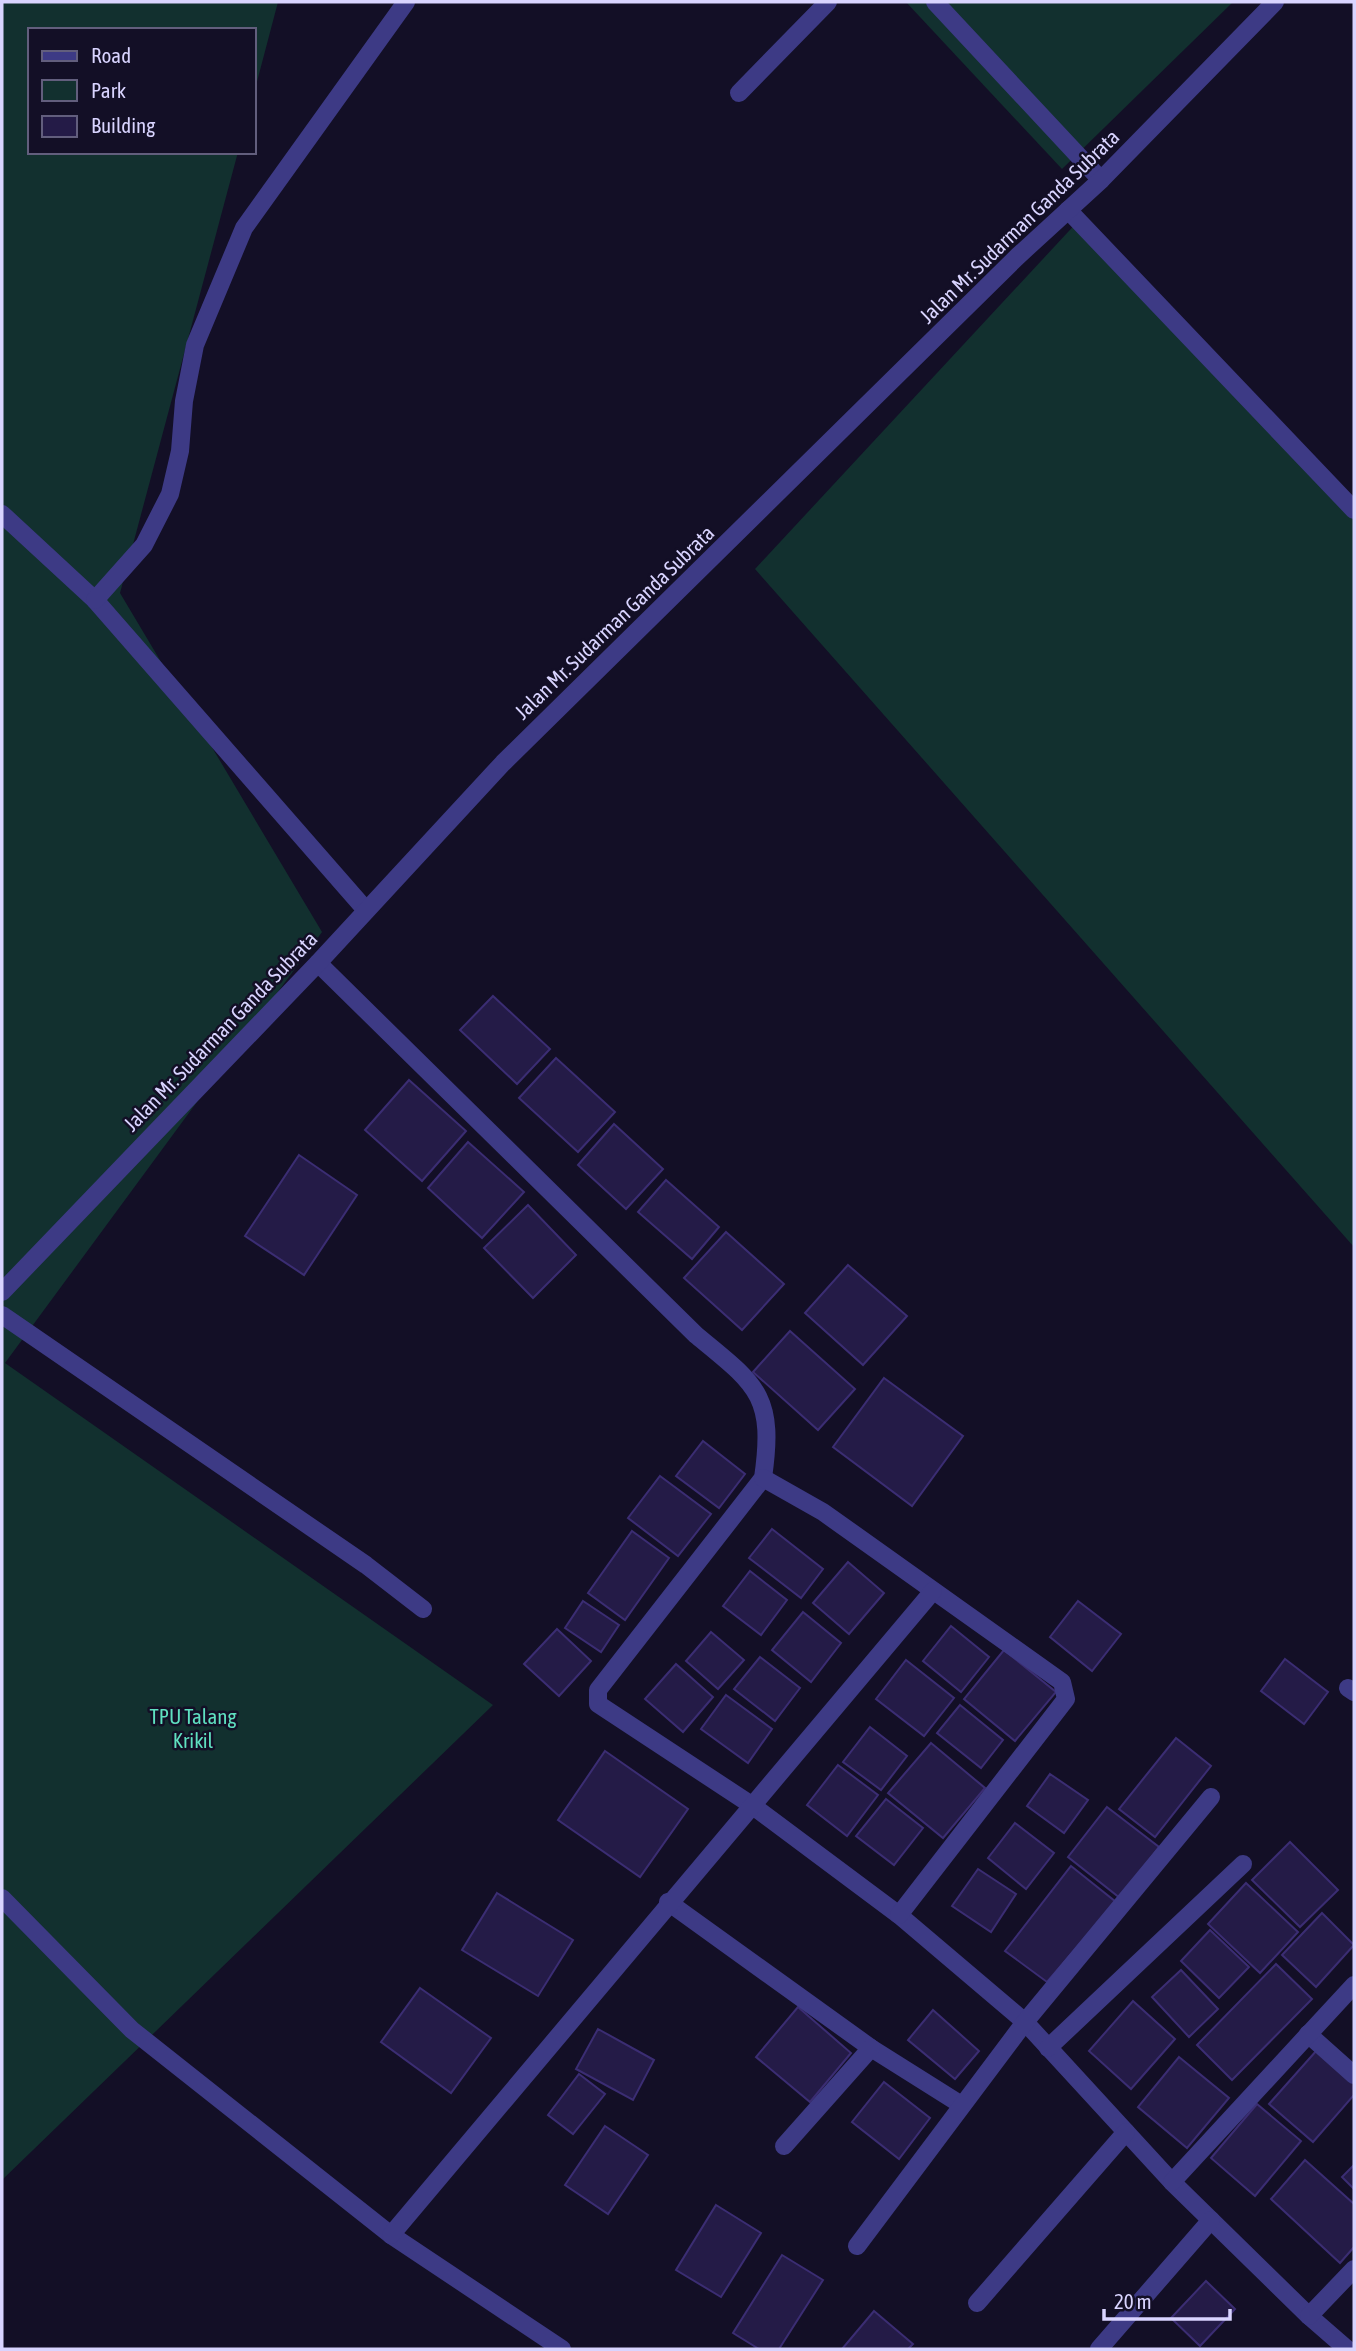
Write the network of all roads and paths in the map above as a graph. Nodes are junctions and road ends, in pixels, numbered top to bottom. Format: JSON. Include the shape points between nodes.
{"nodes":[{"id":1,"x":406,"y":2,"type":"edge"},
{"id":2,"x":828,"y":2,"type":"edge"},
{"id":3,"x":935,"y":2,"type":"edge"},
{"id":4,"x":1275,"y":2,"type":"edge"},
{"id":5,"x":740,"y":93,"type":"dead end"},
{"id":6,"x":1101,"y":180,"type":"junction"},
{"id":7,"x":1068,"y":210,"type":"junction"},
{"id":8,"x":1354,"y":510,"type":"edge"},
{"id":9,"x":2,"y":514,"type":"edge"},
{"id":10,"x":95,"y":600,"type":"junction"},
{"id":11,"x":365,"y":909,"type":"junction"},
{"id":12,"x":318,"y":963,"type":"junction"},
{"id":13,"x":2,"y":1292,"type":"edge"},
{"id":14,"x":2,"y":1315,"type":"edge"},
{"id":15,"x":763,"y":1478,"type":"junction"},
{"id":16,"x":933,"y":1591,"type":"junction"},
{"id":17,"x":423,"y":1609,"type":"dead end"},
{"id":18,"x":1211,"y":1797,"type":"dead end"},
{"id":19,"x":753,"y":1805,"type":"junction"},
{"id":20,"x":1243,"y":1864,"type":"dead end"},
{"id":21,"x":2,"y":1898,"type":"edge"},
{"id":22,"x":668,"y":1902,"type":"junction"},
{"id":23,"x":900,"y":1914,"type":"junction"},
{"id":24,"x":1354,"y":1985,"type":"edge"},
{"id":25,"x":1025,"y":2022,"type":"junction"},
{"id":26,"x":1308,"y":2034,"type":"junction"},
{"id":27,"x":871,"y":2048,"type":"junction"},
{"id":28,"x":1048,"y":2048,"type":"junction"},
{"id":29,"x":1354,"y":2075,"type":"edge"},
{"id":30,"x":960,"y":2105,"type":"junction"},
{"id":31,"x":1126,"y":2133,"type":"junction"},
{"id":32,"x":784,"y":2146,"type":"dead end"},
{"id":33,"x":1172,"y":2182,"type":"junction"},
{"id":34,"x":1211,"y":2220,"type":"junction"},
{"id":35,"x":391,"y":2235,"type":"junction"},
{"id":36,"x":856,"y":2246,"type":"dead end"},
{"id":37,"x":1354,"y":2269,"type":"edge"},
{"id":38,"x":977,"y":2302,"type":"dead end"},
{"id":39,"x":1308,"y":2315,"type":"junction"},
{"id":40,"x":562,"y":2349,"type":"edge"},
{"id":41,"x":1098,"y":2349,"type":"edge"},
{"id":42,"x":1347,"y":2349,"type":"edge"}],
"edges":[{"from":1,"to":10,"type":"street","via":[[244,228],[195,345],[170,494],[144,545]]},
{"from":2,"to":5,"type":"street"},
{"from":3,"to":6,"type":"street"},
{"from":4,"to":6,"type":"street","name":"Jalan Mr. Sudarman Ganda Subrata"},
{"from":6,"to":7,"type":"street","name":"Jalan Mr. Sudarman Ganda Subrata"},
{"from":7,"to":8,"type":"street"},
{"from":7,"to":11,"type":"street","name":"Jalan Mr. Sudarman Ganda Subrata","via":[[503,763]]},
{"from":9,"to":10,"type":"street"},
{"from":10,"to":11,"type":"street"},
{"from":11,"to":12,"type":"street","name":"Jalan Mr. Sudarman Ganda Subrata"},
{"from":12,"to":13,"type":"street","name":"Jalan Mr. Sudarman Ganda Subrata"},
{"from":12,"to":15,"type":"street","via":[[696,1335],[752,1383],[766,1408],[769,1440]]},
{"from":14,"to":17,"type":"street"},
{"from":15,"to":16,"type":"street","via":[[822,1512]]},
{"from":15,"to":19,"type":"street","via":[[598,1690],[596,1699]]},
{"from":16,"to":19,"type":"street"},
{"from":16,"to":23,"type":"street","via":[[1062,1682],[1066,1699]]},
{"from":18,"to":25,"type":"street"},
{"from":19,"to":22,"type":"street"},
{"from":19,"to":23,"type":"street"},
{"from":20,"to":28,"type":"street"},
{"from":21,"to":35,"type":"street","via":[[132,2030]]},
{"from":22,"to":27,"type":"street"},
{"from":22,"to":35,"type":"street"},
{"from":23,"to":25,"type":"street"},
{"from":24,"to":26,"type":"street"},
{"from":25,"to":28,"type":"street"},
{"from":25,"to":30,"type":"street"},
{"from":26,"to":29,"type":"street"},
{"from":26,"to":33,"type":"street"},
{"from":27,"to":30,"type":"street"},
{"from":27,"to":32,"type":"street"},
{"from":28,"to":31,"type":"street"},
{"from":30,"to":36,"type":"street"},
{"from":31,"to":33,"type":"street"},
{"from":31,"to":38,"type":"street"},
{"from":33,"to":34,"type":"street"},
{"from":34,"to":39,"type":"street"},
{"from":34,"to":41,"type":"street"},
{"from":35,"to":40,"type":"street"},
{"from":37,"to":39,"type":"street"},
{"from":39,"to":42,"type":"street"}]}
